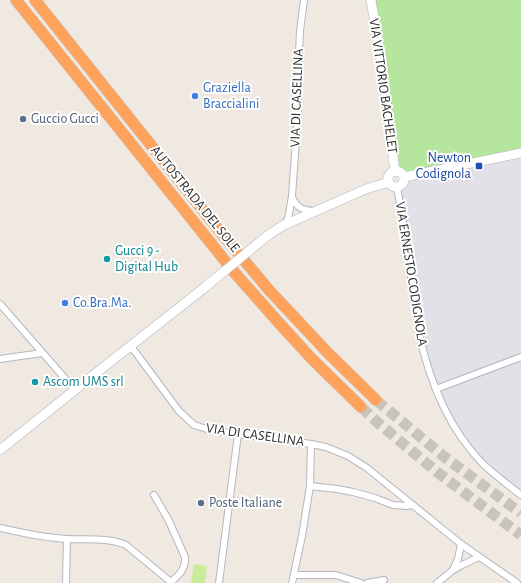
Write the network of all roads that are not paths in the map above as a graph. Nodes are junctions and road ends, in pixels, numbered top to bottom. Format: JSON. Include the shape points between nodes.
{"nodes":[{"id":1,"x":16,"y":0,"type":"edge"},
{"id":2,"x":35,"y":0,"type":"edge"},
{"id":3,"x":304,"y":0,"type":"edge"},
{"id":4,"x":370,"y":0,"type":"edge"},
{"id":5,"x":521,"y":153,"type":"edge"},
{"id":6,"x":395,"y":172,"type":"junction"},
{"id":7,"x":404,"y":177,"type":"junction"},
{"id":8,"x":389,"y":182,"type":"junction"},
{"id":9,"x":397,"y":187,"type":"junction"},
{"id":10,"x":292,"y":196,"type":"junction"},
{"id":11,"x":316,"y":211,"type":"junction"},
{"id":12,"x":282,"y":226,"type":"junction"},
{"id":13,"x":0,"y":304,"type":"edge"},
{"id":14,"x":130,"y":345,"type":"junction"},
{"id":15,"x":42,"y":353,"type":"junction"},
{"id":16,"x":521,"y":357,"type":"edge"},
{"id":17,"x":0,"y":359,"type":"edge"},
{"id":18,"x":436,"y":389,"type":"junction"},
{"id":19,"x":74,"y":390,"type":"junction"},
{"id":20,"x":376,"y":400,"type":"tunnel mouth"},
{"id":21,"x":361,"y":407,"type":"tunnel mouth"},
{"id":22,"x":238,"y":434,"type":"junction"},
{"id":23,"x":311,"y":444,"type":"junction"},
{"id":24,"x":0,"y":450,"type":"edge"},
{"id":25,"x":310,"y":486,"type":"junction"},
{"id":26,"x":154,"y":495,"type":"dead end"},
{"id":27,"x":521,"y":495,"type":"edge"},
{"id":28,"x":413,"y":505,"type":"junction"},
{"id":29,"x":0,"y":528,"type":"edge"},
{"id":30,"x":67,"y":539,"type":"junction"},
{"id":31,"x":461,"y":544,"type":"junction"},
{"id":32,"x":478,"y":557,"type":"junction"},
{"id":33,"x":453,"y":570,"type":"junction"},
{"id":34,"x":294,"y":575,"type":"junction"},
{"id":35,"x":384,"y":580,"type":"dead end"},
{"id":36,"x":171,"y":582,"type":"edge"},
{"id":37,"x":66,"y":583,"type":"edge"},
{"id":38,"x":219,"y":583,"type":"edge"},
{"id":39,"x":292,"y":583,"type":"edge"},
{"id":40,"x":361,"y":583,"type":"edge"},
{"id":41,"x":367,"y":583,"type":"edge"},
{"id":42,"x":437,"y":583,"type":"edge"},
{"id":43,"x":516,"y":583,"type":"edge"}],
"edges":[{"from":1,"to":21,"type":"highway","name":"AUTOSTRADA DEL SOLE","via":[[234,272],[311,358]]},
{"from":2,"to":20,"type":"highway","name":"AUTOSTRADA DEL SOLE","via":[[269,290]]},
{"from":3,"to":10,"type":"street","name":"VIA DI CASELLINA","via":[[300,31]]},
{"from":4,"to":6,"type":"street","name":"VIA VITTORIO BACHELET","via":[[381,60]]},
{"from":5,"to":7,"type":"street"},
{"from":6,"to":7,"type":"street"},
{"from":6,"to":8,"type":"street","via":[[390,175]]},
{"from":7,"to":9,"type":"street","via":[[403,184]]},
{"from":8,"to":9,"type":"street"},
{"from":8,"to":11,"type":"street"},
{"from":9,"to":18,"type":"street","name":"VIA ERNESTO CODIGNOLA","via":[[418,333]]},
{"from":10,"to":11,"type":"street","via":[[298,207]]},
{"from":10,"to":12,"type":"street","name":"VIA DI CASELLINA","via":[[288,219]]},
{"from":11,"to":12,"type":"street"},
{"from":12,"to":14,"type":"street","bridge":true},
{"from":13,"to":15,"type":"street"},
{"from":14,"to":19,"type":"street"},
{"from":14,"to":22,"type":"street","name":"VIA DI CASELLINA","via":[[179,411],[191,423]]},
{"from":15,"to":17,"type":"street"},
{"from":15,"to":19,"type":"street"},
{"from":16,"to":18,"type":"street"},
{"from":18,"to":27,"type":"street","name":"VIA ERNESTO CODIGNOLA","via":[[460,434],[472,450],[504,483]]},
{"from":19,"to":24,"type":"street"},
{"from":22,"to":23,"type":"street","name":"VIA DI CASELLINA"},
{"from":22,"to":38,"type":"street"},
{"from":23,"to":25,"type":"street","name":"VIA DI CASELLINA"},
{"from":23,"to":28,"type":"street","via":[[334,449],[355,460]]},
{"from":25,"to":28,"type":"street","via":[[346,491],[393,505]]},
{"from":25,"to":34,"type":"street","name":"VIA DI CASELLINA"},
{"from":26,"to":36,"type":"street","via":[[185,558],[183,570]]},
{"from":28,"to":31,"type":"street"},
{"from":29,"to":30,"type":"street"},
{"from":30,"to":36,"type":"street","via":[[121,543]]},
{"from":30,"to":37,"type":"street"},
{"from":31,"to":32,"type":"street"},
{"from":31,"to":33,"type":"street"},
{"from":32,"to":33,"type":"street"},
{"from":32,"to":43,"type":"street"},
{"from":33,"to":42,"type":"street"},
{"from":34,"to":39,"type":"street","name":"VIA DI CASELLINA"},
{"from":34,"to":40,"type":"street","via":[[336,574]]},
{"from":35,"to":41,"type":"street"}]}
